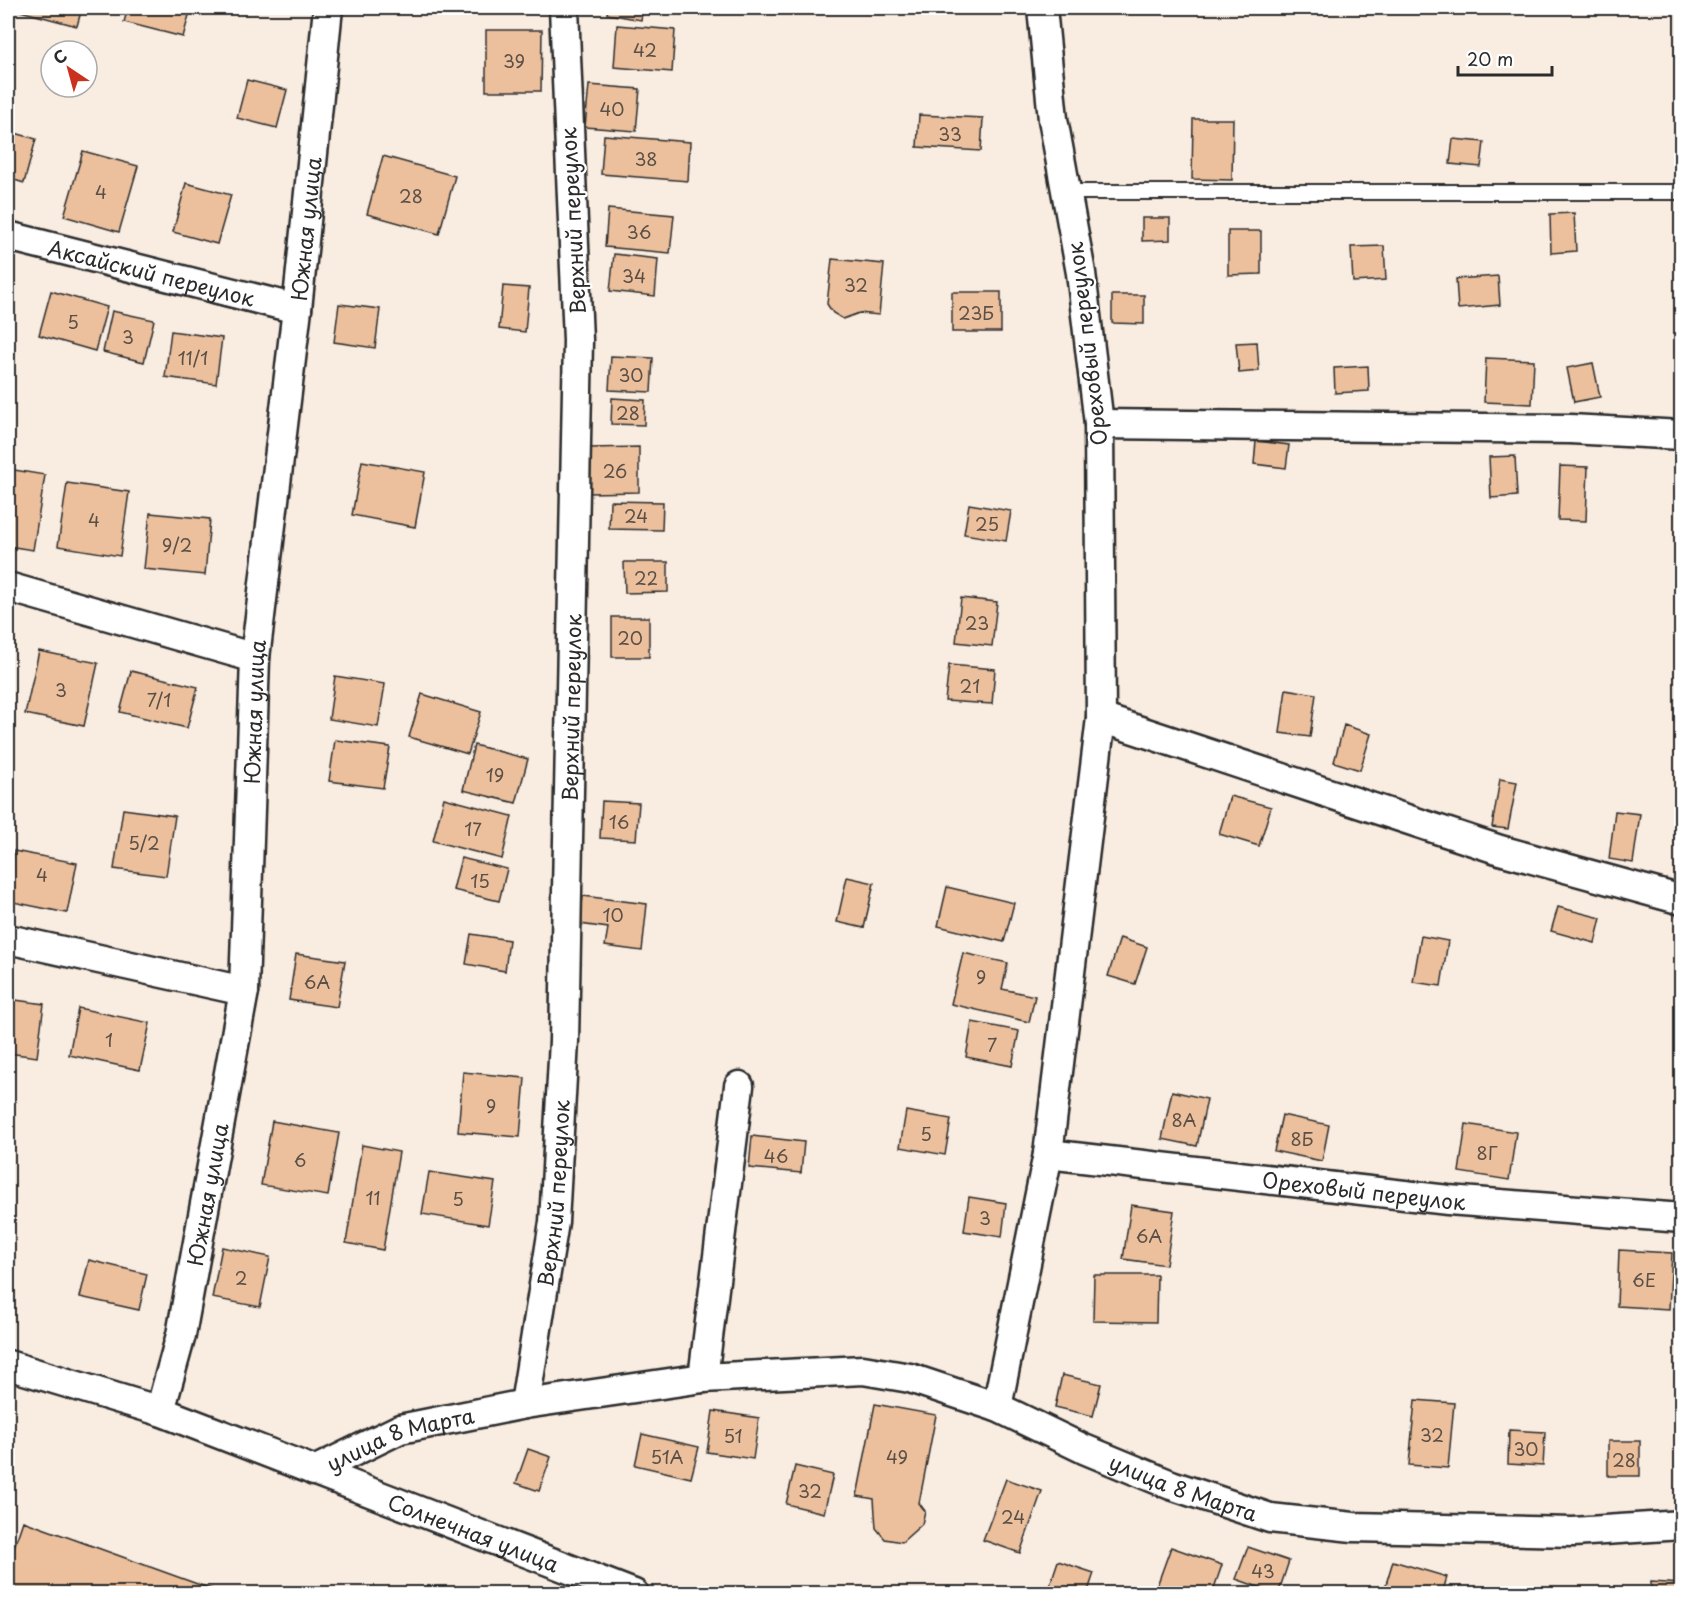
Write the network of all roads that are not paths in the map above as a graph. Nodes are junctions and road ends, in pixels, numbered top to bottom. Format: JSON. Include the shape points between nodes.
{"nodes":[{"id":1,"x":328,"y":8,"type":"edge"},
{"id":2,"x":564,"y":8,"type":"edge"},
{"id":3,"x":1042,"y":8,"type":"edge"},
{"id":4,"x":1066,"y":192,"type":"junction"},
{"id":5,"x":1682,"y":192,"type":"edge"},
{"id":6,"x":8,"y":236,"type":"edge"},
{"id":7,"x":297,"y":309,"type":"junction"},
{"id":8,"x":1099,"y":424,"type":"junction"},
{"id":9,"x":1682,"y":435,"type":"edge"},
{"id":10,"x":8,"y":587,"type":"edge"},
{"id":11,"x":255,"y":658,"type":"junction"},
{"id":12,"x":1101,"y":718,"type":"junction"},
{"id":13,"x":1682,"y":900,"type":"edge"},
{"id":14,"x":8,"y":939,"type":"edge"},
{"id":15,"x":244,"y":991,"type":"junction"},
{"id":16,"x":739,"y":1086,"type":"dead end"},
{"id":17,"x":1048,"y":1154,"type":"junction"},
{"id":18,"x":1682,"y":1218,"type":"edge"},
{"id":19,"x":8,"y":1365,"type":"edge"},
{"id":20,"x":703,"y":1378,"type":"junction"},
{"id":21,"x":525,"y":1404,"type":"junction"},
{"id":22,"x":997,"y":1407,"type":"junction"},
{"id":23,"x":160,"y":1411,"type":"junction"},
{"id":24,"x":314,"y":1471,"type":"junction"},
{"id":25,"x":1682,"y":1525,"type":"edge"},
{"id":26,"x":634,"y":1593,"type":"edge"}],
"edges":[{"from":1,"to":7,"type":"street","name":"Южная улица"},
{"from":2,"to":21,"type":"street","name":"Верхний переулок","via":[[578,340],[564,1041],[554,1222]]},
{"from":3,"to":4,"type":"street","name":"Ореховый переулок","via":[[1053,119]]},
{"from":4,"to":5,"type":"lane"},
{"from":4,"to":8,"type":"street","name":"Ореховый переулок","via":[[1081,273]]},
{"from":6,"to":7,"type":"street","name":"Аксайский переулок"},
{"from":7,"to":11,"type":"street","name":"Южная улица"},
{"from":8,"to":9,"type":"street","via":[[1570,429]]},
{"from":8,"to":12,"type":"street","name":"Ореховый переулок"},
{"from":10,"to":11,"type":"street"},
{"from":11,"to":15,"type":"street","name":"Южная улица"},
{"from":12,"to":13,"type":"street","via":[[1500,850]]},
{"from":12,"to":17,"type":"street","name":"Ореховый переулок"},
{"from":14,"to":15,"type":"street"},
{"from":15,"to":23,"type":"street","name":"Южная улица","via":[[182,1335]]},
{"from":16,"to":20,"type":"street"},
{"from":17,"to":18,"type":"street","name":"Ореховый переулок","via":[[1448,1200]]},
{"from":17,"to":22,"type":"street","name":"Ореховый переулок"},
{"from":19,"to":23,"type":"street","name":"улица 8 Марта"},
{"from":20,"to":21,"type":"street","name":"улица 8 Марта"},
{"from":20,"to":22,"type":"street","name":"улица 8 Марта","via":[[863,1370],[910,1378]]},
{"from":21,"to":24,"type":"street","name":"улица 8 Марта","via":[[400,1430]]},
{"from":22,"to":25,"type":"street","name":"улица 8 Марта","via":[[1171,1485],[1270,1518],[1353,1527],[1573,1532]]},
{"from":23,"to":24,"type":"street","name":"улица 8 Марта"},
{"from":24,"to":26,"type":"street","name":"Солнечная улица"}]}
